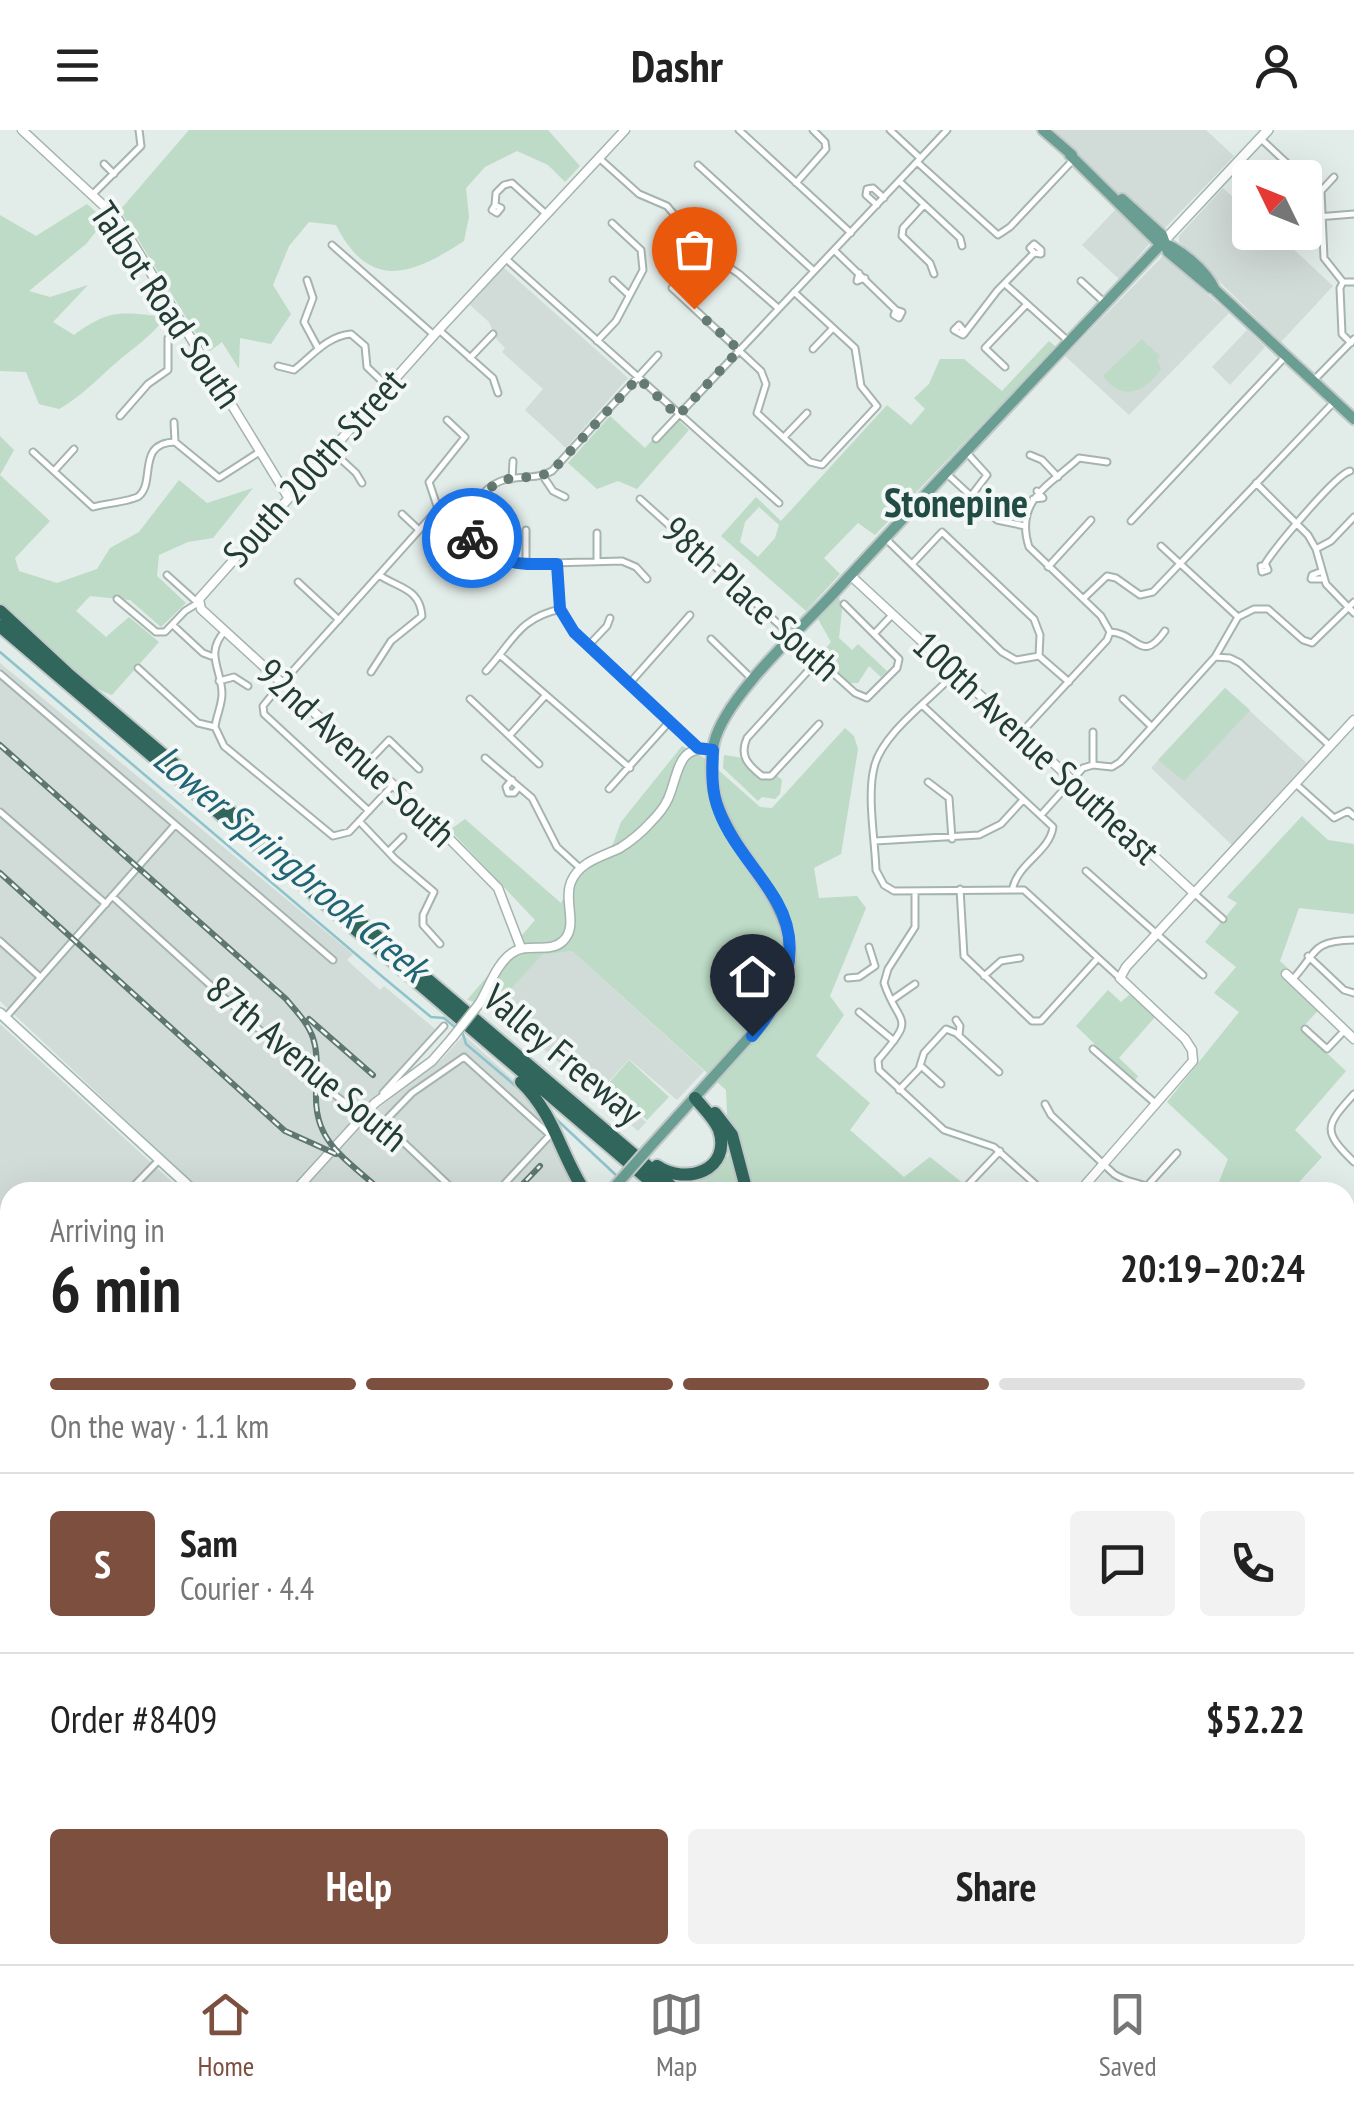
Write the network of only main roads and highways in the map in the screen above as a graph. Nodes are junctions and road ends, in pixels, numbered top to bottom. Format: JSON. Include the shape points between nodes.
{"nodes":[{"id":1,"x":1043,"y":130,"type":"edge"},
{"id":2,"x":1264,"y":134,"type":"edge"},
{"id":3,"x":1163,"y":242,"type":"junction"},
{"id":4,"x":1354,"y":419,"type":"edge"},
{"id":5,"x":0,"y":613,"type":"edge"},
{"id":6,"x":0,"y":626,"type":"edge"},
{"id":7,"x":2,"y":1015,"type":"edge"},
{"id":8,"x":474,"y":1033,"type":"junction"},
{"id":9,"x":695,"y":1098,"type":"junction"},
{"id":10,"x":576,"y":1104,"type":"junction"},
{"id":11,"x":184,"y":1182,"type":"edge"},
{"id":12,"x":579,"y":1182,"type":"edge"},
{"id":13,"x":619,"y":1182,"type":"edge"},
{"id":14,"x":651,"y":1182,"type":"edge"},
{"id":15,"x":666,"y":1182,"type":"edge"},
{"id":16,"x":744,"y":1182,"type":"edge"}],
"edges":[{"from":1,"to":3,"type":"main road"},
{"from":2,"to":3,"type":"main road"},
{"from":3,"to":4,"type":"main road"},
{"from":3,"to":9,"type":"main road","via":[[725,717],[713,750],[718,810],[780,908],[789,953],[773,1009]]},
{"from":5,"to":10,"type":"highway","name":"Valley Freeway"},
{"from":6,"to":8,"type":"highway","name":"Valley Freeway"},
{"from":7,"to":11,"type":"main road"},
{"from":8,"to":12,"type":"highway","via":[[537,1098]]},
{"from":8,"to":14,"type":"highway","name":"Valley Freeway"},
{"from":9,"to":10,"type":"highway","via":[[717,1126],[720,1144],[707,1169],[684,1177],[664,1170]]},
{"from":9,"to":13,"type":"main road","bridge":true},
{"from":9,"to":16,"type":"highway","via":[[729,1129]]},
{"from":10,"to":15,"type":"highway","name":"Valley Freeway"}]}
